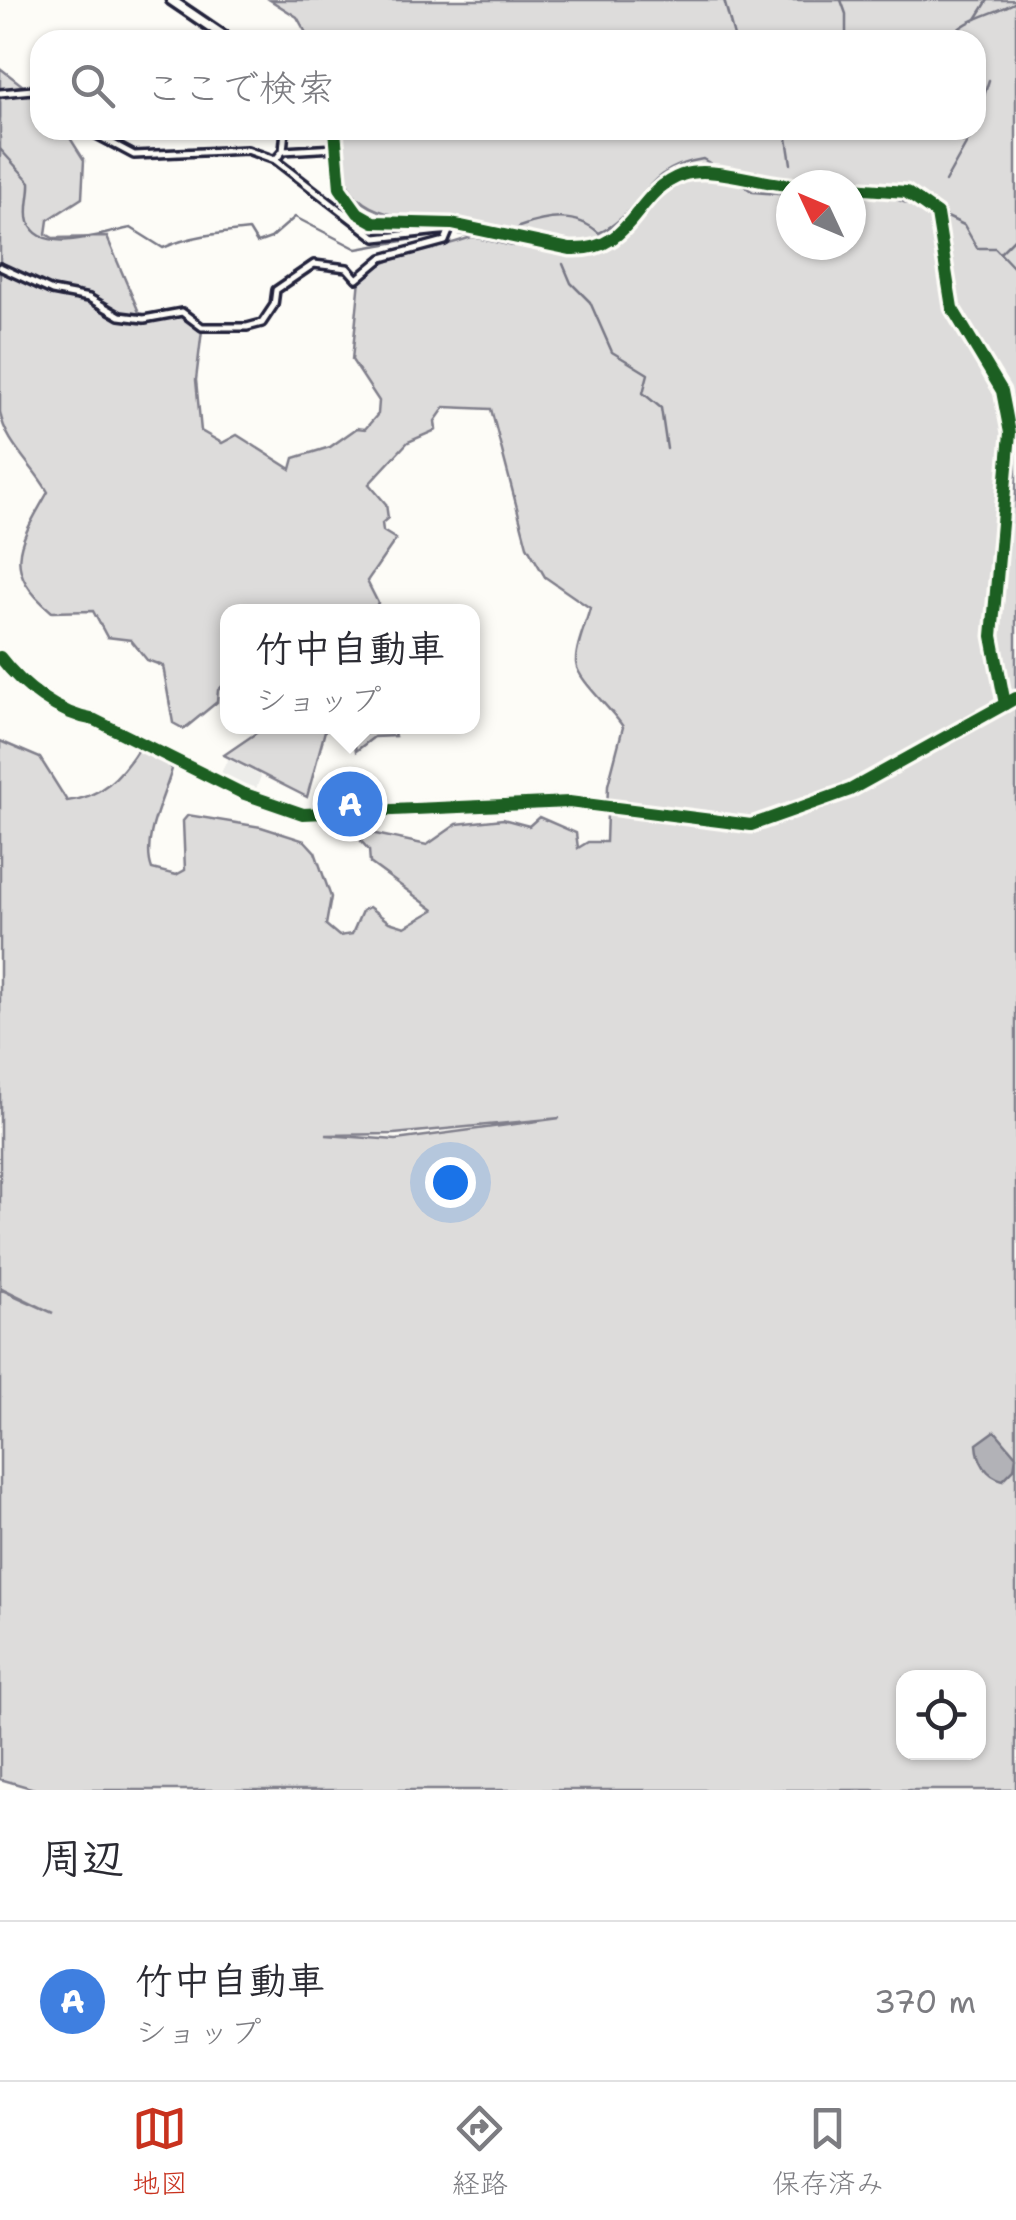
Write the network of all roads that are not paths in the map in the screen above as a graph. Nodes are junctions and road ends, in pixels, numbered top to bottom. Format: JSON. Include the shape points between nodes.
{"nodes":[{"id":1,"x":171,"y":0,"type":"edge"},
{"id":2,"x":215,"y":30,"type":"edge"},
{"id":3,"x":30,"y":90,"type":"edge"},
{"id":4,"x":0,"y":93,"type":"edge"},
{"id":5,"x":106,"y":140,"type":"edge"},
{"id":6,"x":284,"y":140,"type":"edge"},
{"id":7,"x":336,"y":140,"type":"edge"},
{"id":8,"x":336,"y":148,"type":"junction"},
{"id":9,"x":283,"y":151,"type":"junction"},
{"id":10,"x":274,"y":160,"type":"junction"},
{"id":11,"x":776,"y":183,"type":"edge"},
{"id":12,"x":866,"y":189,"type":"edge"},
{"id":13,"x":450,"y":227,"type":"junction"},
{"id":14,"x":0,"y":267,"type":"edge"},
{"id":15,"x":0,"y":657,"type":"edge"},
{"id":16,"x":1016,"y":698,"type":"edge"},
{"id":17,"x":1005,"y":704,"type":"junction"}],
"edges":[{"from":1,"to":2,"type":"street"},
{"from":3,"to":4,"type":"street"},
{"from":5,"to":10,"type":"street","via":[[134,155],[247,150]]},
{"from":6,"to":9,"type":"street"},
{"from":7,"to":8,"type":"street"},
{"from":8,"to":9,"type":"street"},
{"from":8,"to":13,"type":"street","via":[[336,178],[358,213],[395,226]]},
{"from":9,"to":10,"type":"street"},
{"from":10,"to":13,"type":"street","via":[[376,238]]},
{"from":11,"to":13,"type":"street","via":[[685,174],[660,188],[621,234],[586,250]]},
{"from":12,"to":17,"type":"street","via":[[906,192],[937,214],[952,308],[1006,403],[1010,433],[992,636]]},
{"from":13,"to":14,"type":"street","via":[[445,241],[382,258],[358,278],[347,268],[314,264],[276,290],[262,323],[247,327],[202,327],[182,312],[144,320],[120,316]]},
{"from":15,"to":17,"type":"street","via":[[68,714],[95,720],[259,801],[322,816],[570,802],[751,825],[850,790]]},
{"from":16,"to":17,"type":"street"}]}
